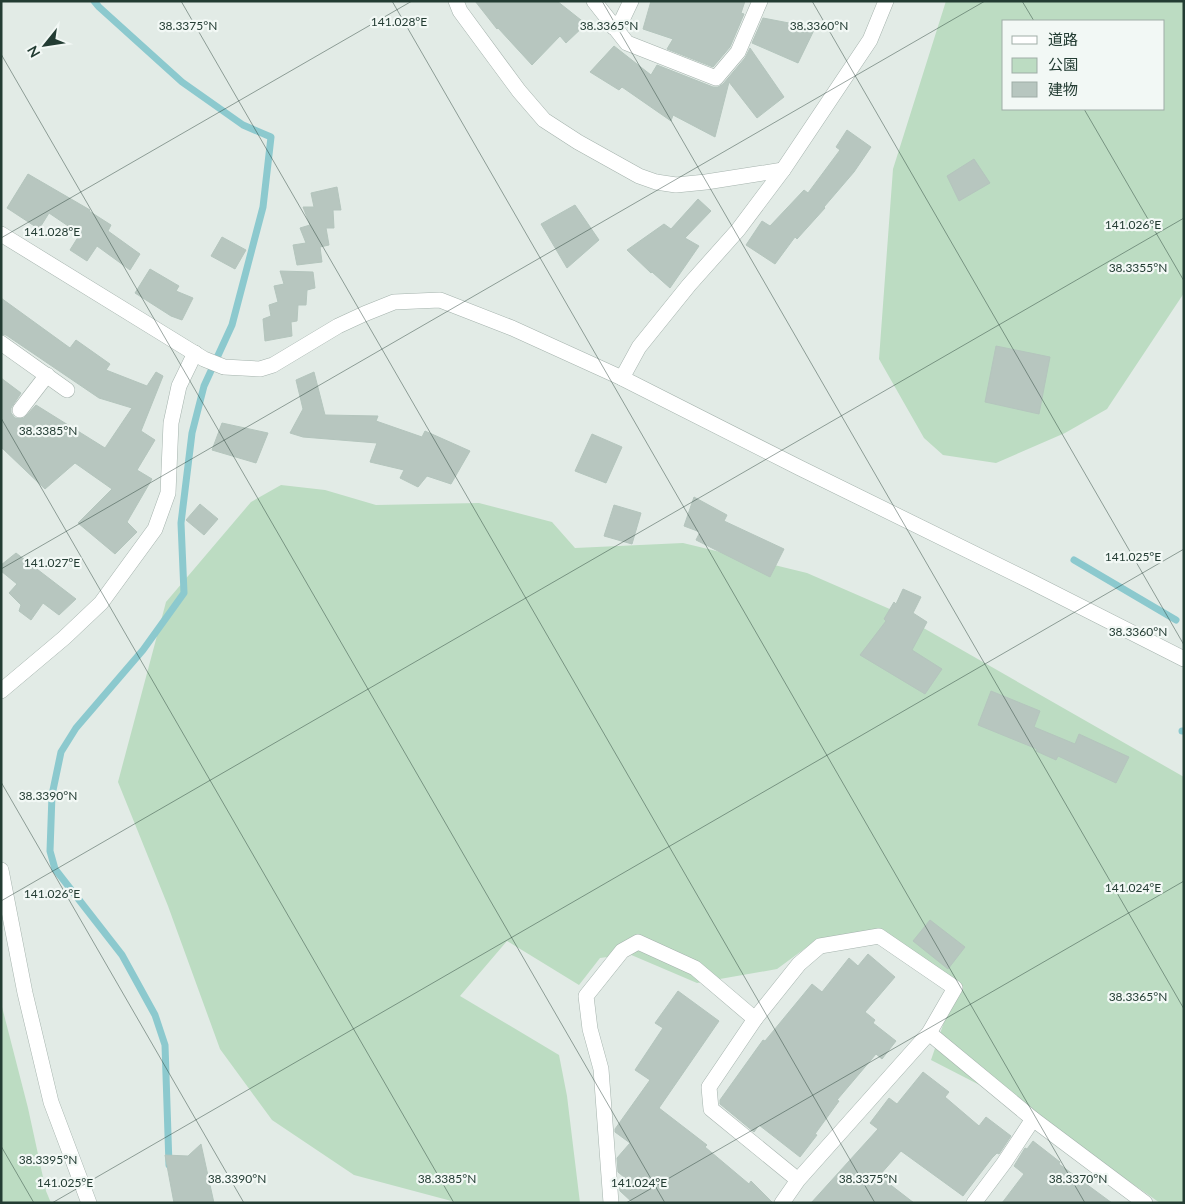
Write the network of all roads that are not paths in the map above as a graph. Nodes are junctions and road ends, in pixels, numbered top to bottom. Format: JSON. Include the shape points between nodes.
{"nodes":[{"id":1,"x":456,"y":1,"type":"edge"},
{"id":2,"x":594,"y":1,"type":"edge"},
{"id":3,"x":630,"y":1,"type":"edge"},
{"id":4,"x":760,"y":1,"type":"edge"},
{"id":5,"x":886,"y":1,"type":"edge"},
{"id":6,"x":613,"y":27,"type":"junction"},
{"id":7,"x":783,"y":170,"type":"junction"},
{"id":8,"x":1,"y":234,"type":"edge"},
{"id":9,"x":1,"y":343,"type":"edge"},
{"id":10,"x":200,"y":356,"type":"junction"},
{"id":11,"x":47,"y":375,"type":"junction"},
{"id":12,"x":622,"y":378,"type":"junction"},
{"id":13,"x":67,"y":390,"type":"dead end"},
{"id":14,"x":20,"y":410,"type":"dead end"},
{"id":15,"x":1184,"y":659,"type":"edge"},
{"id":16,"x":1,"y":691,"type":"edge"},
{"id":17,"x":1,"y":870,"type":"edge"},
{"id":18,"x":755,"y":1019,"type":"junction"},
{"id":19,"x":929,"y":1033,"type":"junction"},
{"id":20,"x":1033,"y":1119,"type":"junction"},
{"id":21,"x":798,"y":1180,"type":"junction"},
{"id":22,"x":89,"y":1203,"type":"edge"},
{"id":23,"x":611,"y":1203,"type":"edge"},
{"id":24,"x":782,"y":1203,"type":"edge"},
{"id":25,"x":974,"y":1203,"type":"edge"},
{"id":26,"x":1145,"y":1203,"type":"edge"}],
"edges":[{"from":1,"to":7,"type":"street","via":[[519,91],[544,120],[639,176],[676,185]]},
{"from":2,"to":6,"type":"street"},
{"from":3,"to":6,"type":"street","via":[[622,20]]},
{"from":4,"to":6,"type":"street","via":[[738,52],[716,78],[627,44]]},
{"from":5,"to":7,"type":"street","via":[[870,40]]},
{"from":7,"to":12,"type":"street","via":[[738,230],[639,347]]},
{"from":8,"to":10,"type":"street"},
{"from":9,"to":11,"type":"street"},
{"from":10,"to":12,"type":"street","via":[[224,367],[260,369],[273,365],[338,326],[394,302],[440,300],[512,328]]},
{"from":10,"to":16,"type":"street","via":[[177,396],[171,423],[168,493],[156,529],[101,604]]},
{"from":11,"to":13,"type":"street"},
{"from":11,"to":14,"type":"street"},
{"from":12,"to":15,"type":"street"},
{"from":17,"to":22,"type":"street","via":[[51,1102]]},
{"from":18,"to":19,"type":"street","via":[[799,964],[820,946],[880,936],[955,988]]},
{"from":18,"to":21,"type":"street","via":[[709,1087],[711,1109]]},
{"from":18,"to":23,"type":"street","via":[[695,968],[638,942],[622,951],[586,996],[590,1029],[601,1070]]},
{"from":19,"to":20,"type":"street"},
{"from":19,"to":21,"type":"street"},
{"from":20,"to":25,"type":"street"},
{"from":20,"to":26,"type":"street"},
{"from":21,"to":24,"type":"street"}]}
